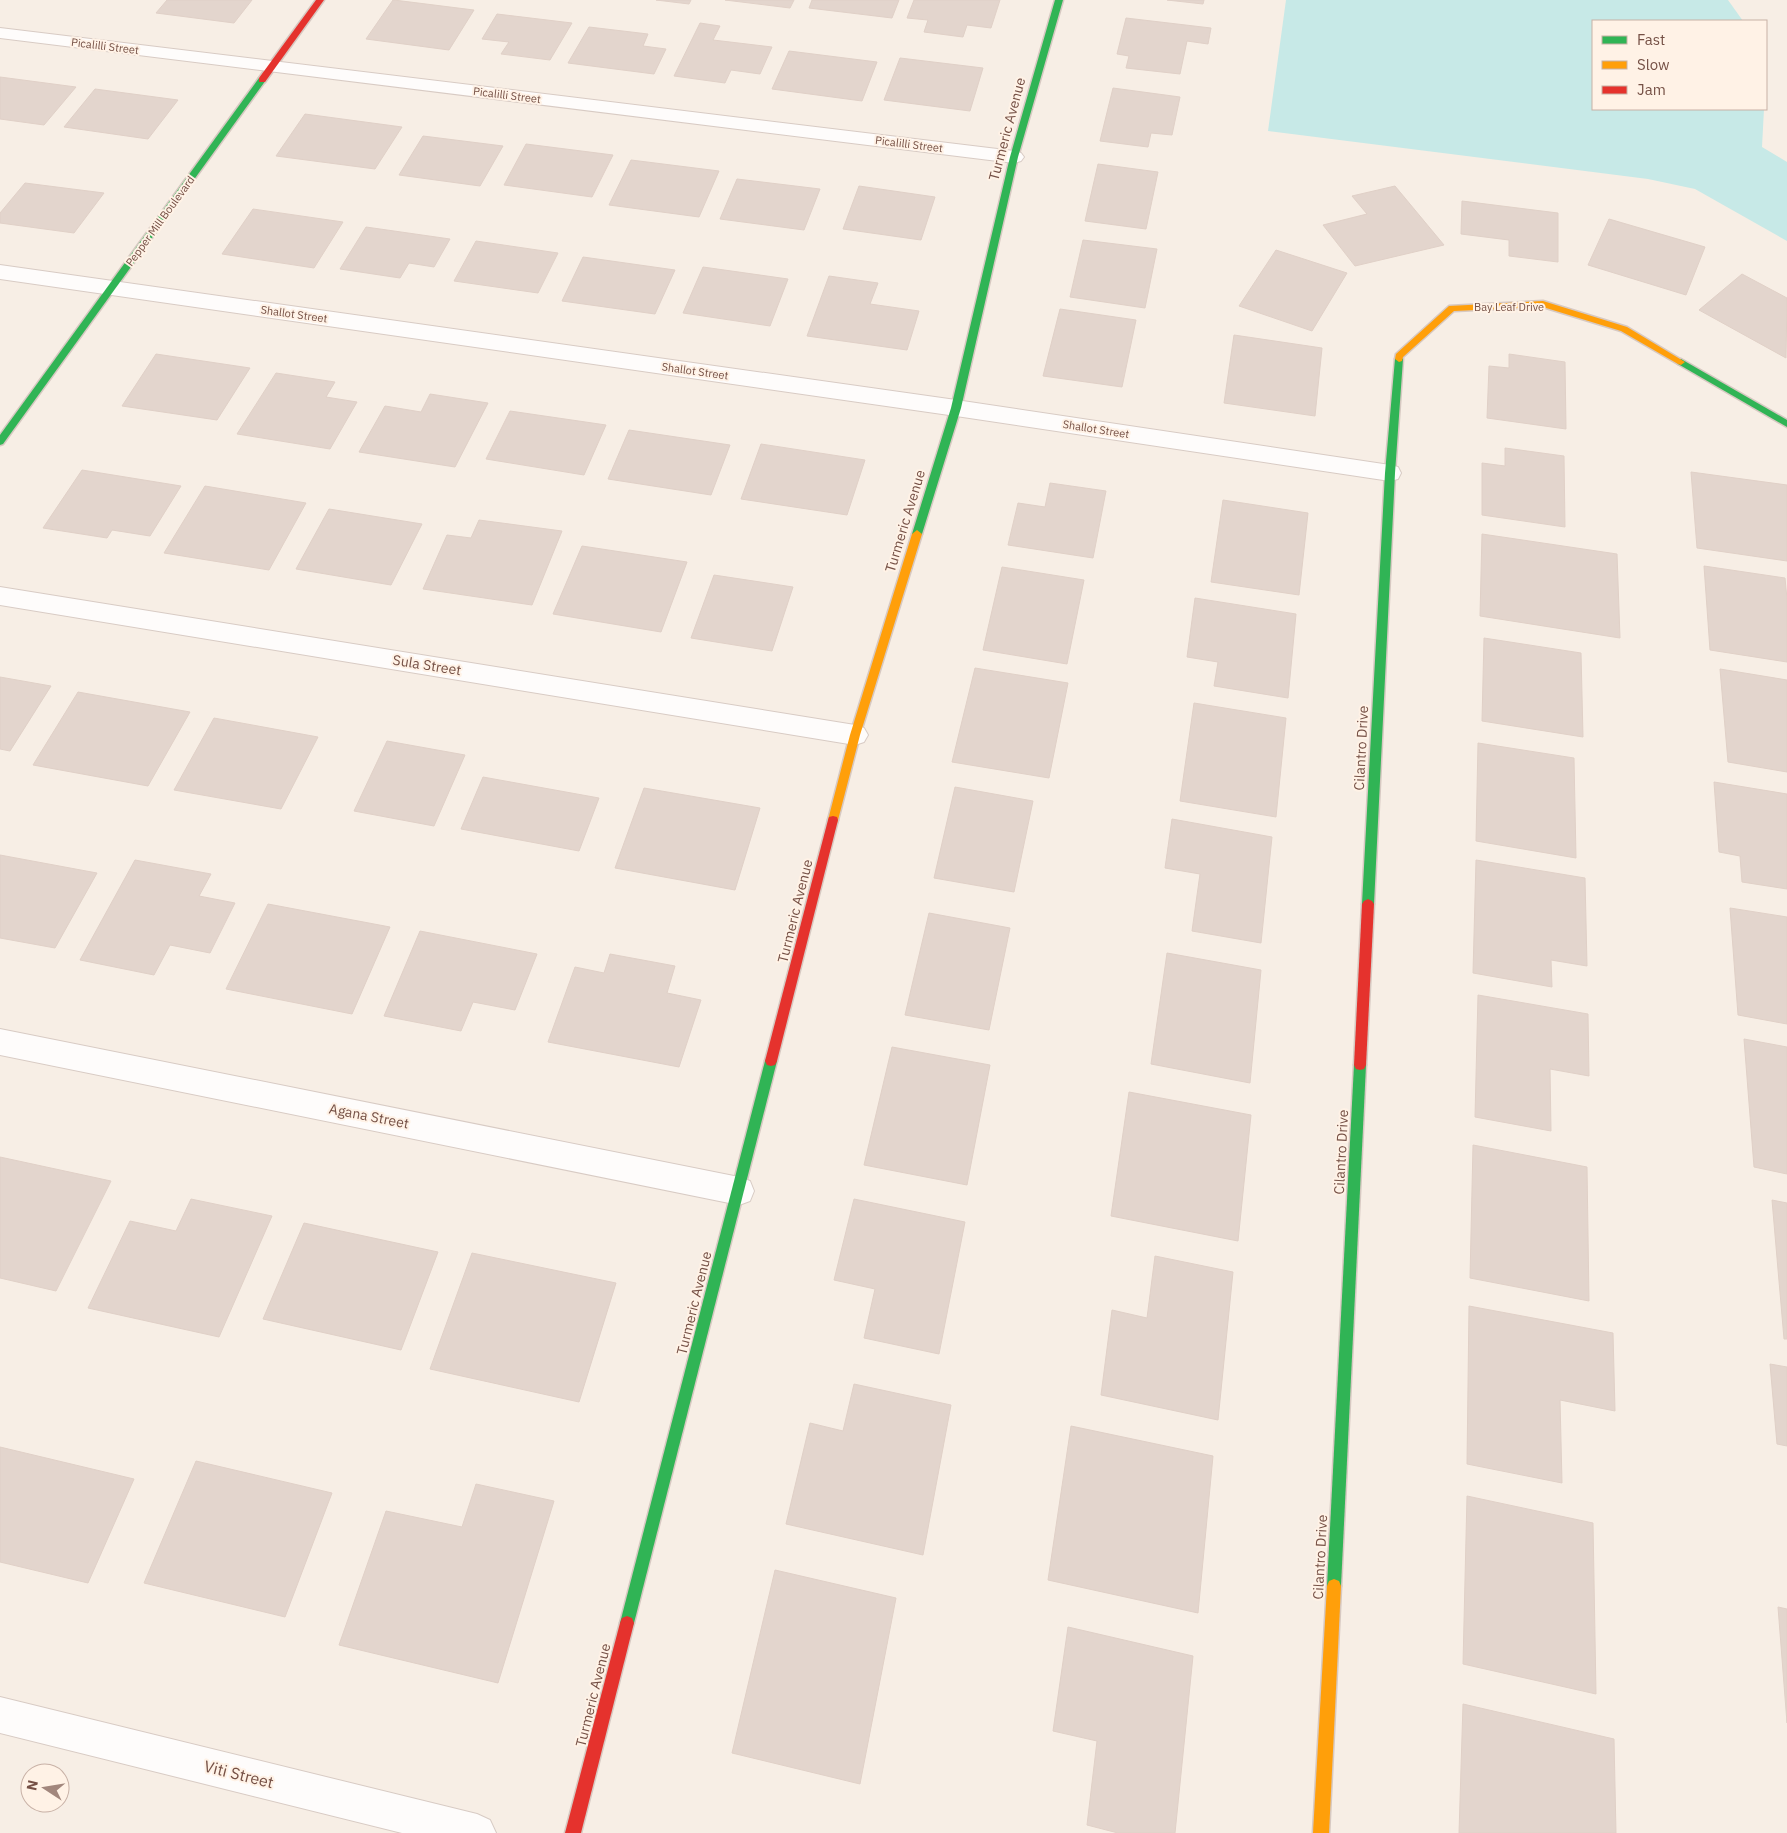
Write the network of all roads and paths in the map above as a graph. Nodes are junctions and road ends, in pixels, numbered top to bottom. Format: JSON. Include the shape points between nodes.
{"nodes":[{"id":1,"x":320,"y":0,"type":"edge"},
{"id":2,"x":1059,"y":0,"type":"edge"},
{"id":3,"x":0,"y":33,"type":"edge"},
{"id":4,"x":272,"y":67,"type":"junction"},
{"id":5,"x":1014,"y":157,"type":"junction"},
{"id":6,"x":0,"y":272,"type":"edge"},
{"id":7,"x":111,"y":288,"type":"junction"},
{"id":8,"x":956,"y":408,"type":"junction"},
{"id":9,"x":1787,"y":424,"type":"edge"},
{"id":10,"x":0,"y":442,"type":"edge"},
{"id":11,"x":1390,"y":473,"type":"junction"},
{"id":12,"x":0,"y":596,"type":"edge"},
{"id":13,"x":855,"y":735,"type":"junction"},
{"id":14,"x":0,"y":1042,"type":"edge"},
{"id":15,"x":739,"y":1191,"type":"junction"},
{"id":16,"x":0,"y":1715,"type":"edge"},
{"id":17,"x":477,"y":1833,"type":"edge"},
{"id":18,"x":573,"y":1833,"type":"edge"},
{"id":19,"x":1321,"y":1833,"type":"edge"}],
"edges":[{"from":1,"to":4,"type":"street","name":"Pepper Mill Boulevard"},
{"from":2,"to":5,"type":"street","name":"Turmeric Avenue"},
{"from":3,"to":4,"type":"street","name":"Picalilli Street"},
{"from":4,"to":5,"type":"street","name":"Picalilli Street"},
{"from":4,"to":7,"type":"street","name":"Pepper Mill Boulevard"},
{"from":5,"to":8,"type":"street","name":"Turmeric Avenue"},
{"from":6,"to":7,"type":"street","name":"Shallot Street"},
{"from":7,"to":8,"type":"street","name":"Shallot Street"},
{"from":7,"to":10,"type":"street","name":"Pepper Mill Boulevard"},
{"from":8,"to":11,"type":"street","name":"Shallot Street"},
{"from":8,"to":13,"type":"street","name":"Turmeric Avenue"},
{"from":9,"to":11,"type":"street","name":"Bay Leaf Drive","via":[[1624,329],[1543,304],[1452,308],[1399,356]]},
{"from":11,"to":19,"type":"street","name":"Cilantro Drive"},
{"from":12,"to":13,"type":"street","name":"Sula Street"},
{"from":13,"to":15,"type":"street","name":"Turmeric Avenue"},
{"from":14,"to":15,"type":"street","name":"Agana Street"},
{"from":15,"to":18,"type":"street","name":"Turmeric Avenue"},
{"from":16,"to":17,"type":"street","name":"Viti Street"}]}
